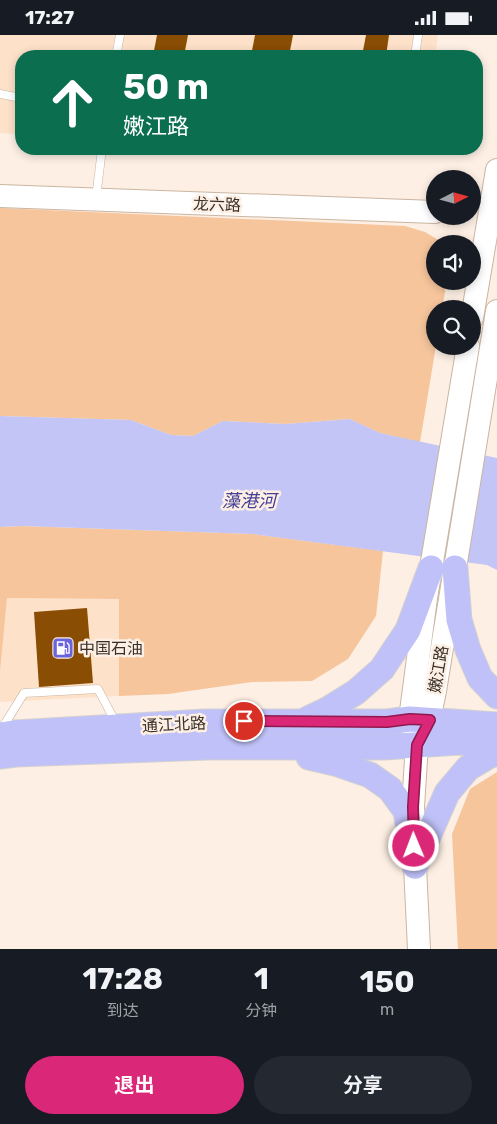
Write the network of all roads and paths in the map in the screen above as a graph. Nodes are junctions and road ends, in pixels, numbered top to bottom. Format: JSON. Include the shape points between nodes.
{"nodes":[{"id":1,"x":120,"y":35,"type":"edge"},
{"id":2,"x":418,"y":35,"type":"edge"},
{"id":3,"x":117,"y":50,"type":"edge"},
{"id":4,"x":416,"y":50,"type":"edge"},
{"id":5,"x":0,"y":94,"type":"edge"},
{"id":6,"x":15,"y":97,"type":"edge"},
{"id":7,"x":101,"y":155,"type":"edge"},
{"id":8,"x":497,"y":170,"type":"edge"},
{"id":9,"x":0,"y":196,"type":"edge"},
{"id":10,"x":96,"y":200,"type":"junction"},
{"id":11,"x":426,"y":212,"type":"edge"},
{"id":12,"x":486,"y":214,"type":"edge"},
{"id":13,"x":474,"y":300,"type":"edge"},
{"id":14,"x":497,"y":311,"type":"edge"},
{"id":15,"x":466,"y":355,"type":"edge"},
{"id":16,"x":431,"y":568,"type":"junction"},
{"id":17,"x":455,"y":568,"type":"junction"},
{"id":18,"x":497,"y":696,"type":"edge"},
{"id":19,"x":420,"y":720,"type":"junction"},
{"id":20,"x":302,"y":721,"type":"junction"},
{"id":21,"x":497,"y":725,"type":"edge"},
{"id":22,"x":118,"y":727,"type":"junction"},
{"id":23,"x":0,"y":733,"type":"edge"},
{"id":24,"x":417,"y":745,"type":"junction"},
{"id":25,"x":497,"y":745,"type":"edge"},
{"id":26,"x":260,"y":747,"type":"junction"},
{"id":27,"x":497,"y":754,"type":"edge"},
{"id":28,"x":0,"y":756,"type":"edge"},
{"id":29,"x":414,"y":866,"type":"junction"},
{"id":30,"x":419,"y":949,"type":"edge"}],
"edges":[{"from":1,"to":3,"type":"lane"},
{"from":2,"to":4,"type":"lane"},
{"from":5,"to":6,"type":"lane"},
{"from":7,"to":10,"type":"lane"},
{"from":8,"to":12,"type":"main road"},
{"from":9,"to":10,"type":"main road","name":"龙六路"},
{"from":10,"to":11,"type":"main road","name":"龙六路"},
{"from":12,"to":13,"type":"main road"},
{"from":14,"to":17,"type":"main road","name":"嫩江路"},
{"from":15,"to":16,"type":"main road","name":"嫩江路"},
{"from":16,"to":19,"type":"main road","name":"嫩江路","via":[[426,598]]},
{"from":16,"to":20,"type":"main road","via":[[408,630],[382,669],[356,692]]},
{"from":17,"to":18,"type":"main road","via":[[459,620],[468,650],[480,678]]},
{"from":17,"to":19,"type":"main road","name":"嫩江路"},
{"from":19,"to":20,"type":"main road","name":"通江北路"},
{"from":19,"to":21,"type":"main road","name":"通江北路"},
{"from":19,"to":24,"type":"main road","name":"嫩江路"},
{"from":20,"to":22,"type":"main road","name":"通江北路"},
{"from":22,"to":23,"type":"main road","name":"通江北路"},
{"from":22,"to":23,"type":"lane","via":[[98,689],[24,693]]},
{"from":24,"to":25,"type":"main road","name":"通江北路","via":[[459,742]]},
{"from":24,"to":26,"type":"main road","name":"通江北路"},
{"from":24,"to":29,"type":"main road"},
{"from":26,"to":28,"type":"main road","name":"通江北路"},
{"from":26,"to":29,"type":"main road","via":[[335,763],[370,775],[390,789],[406,811]]},
{"from":27,"to":29,"type":"main road","via":[[468,768],[447,793]]},
{"from":29,"to":30,"type":"main road"}]}
